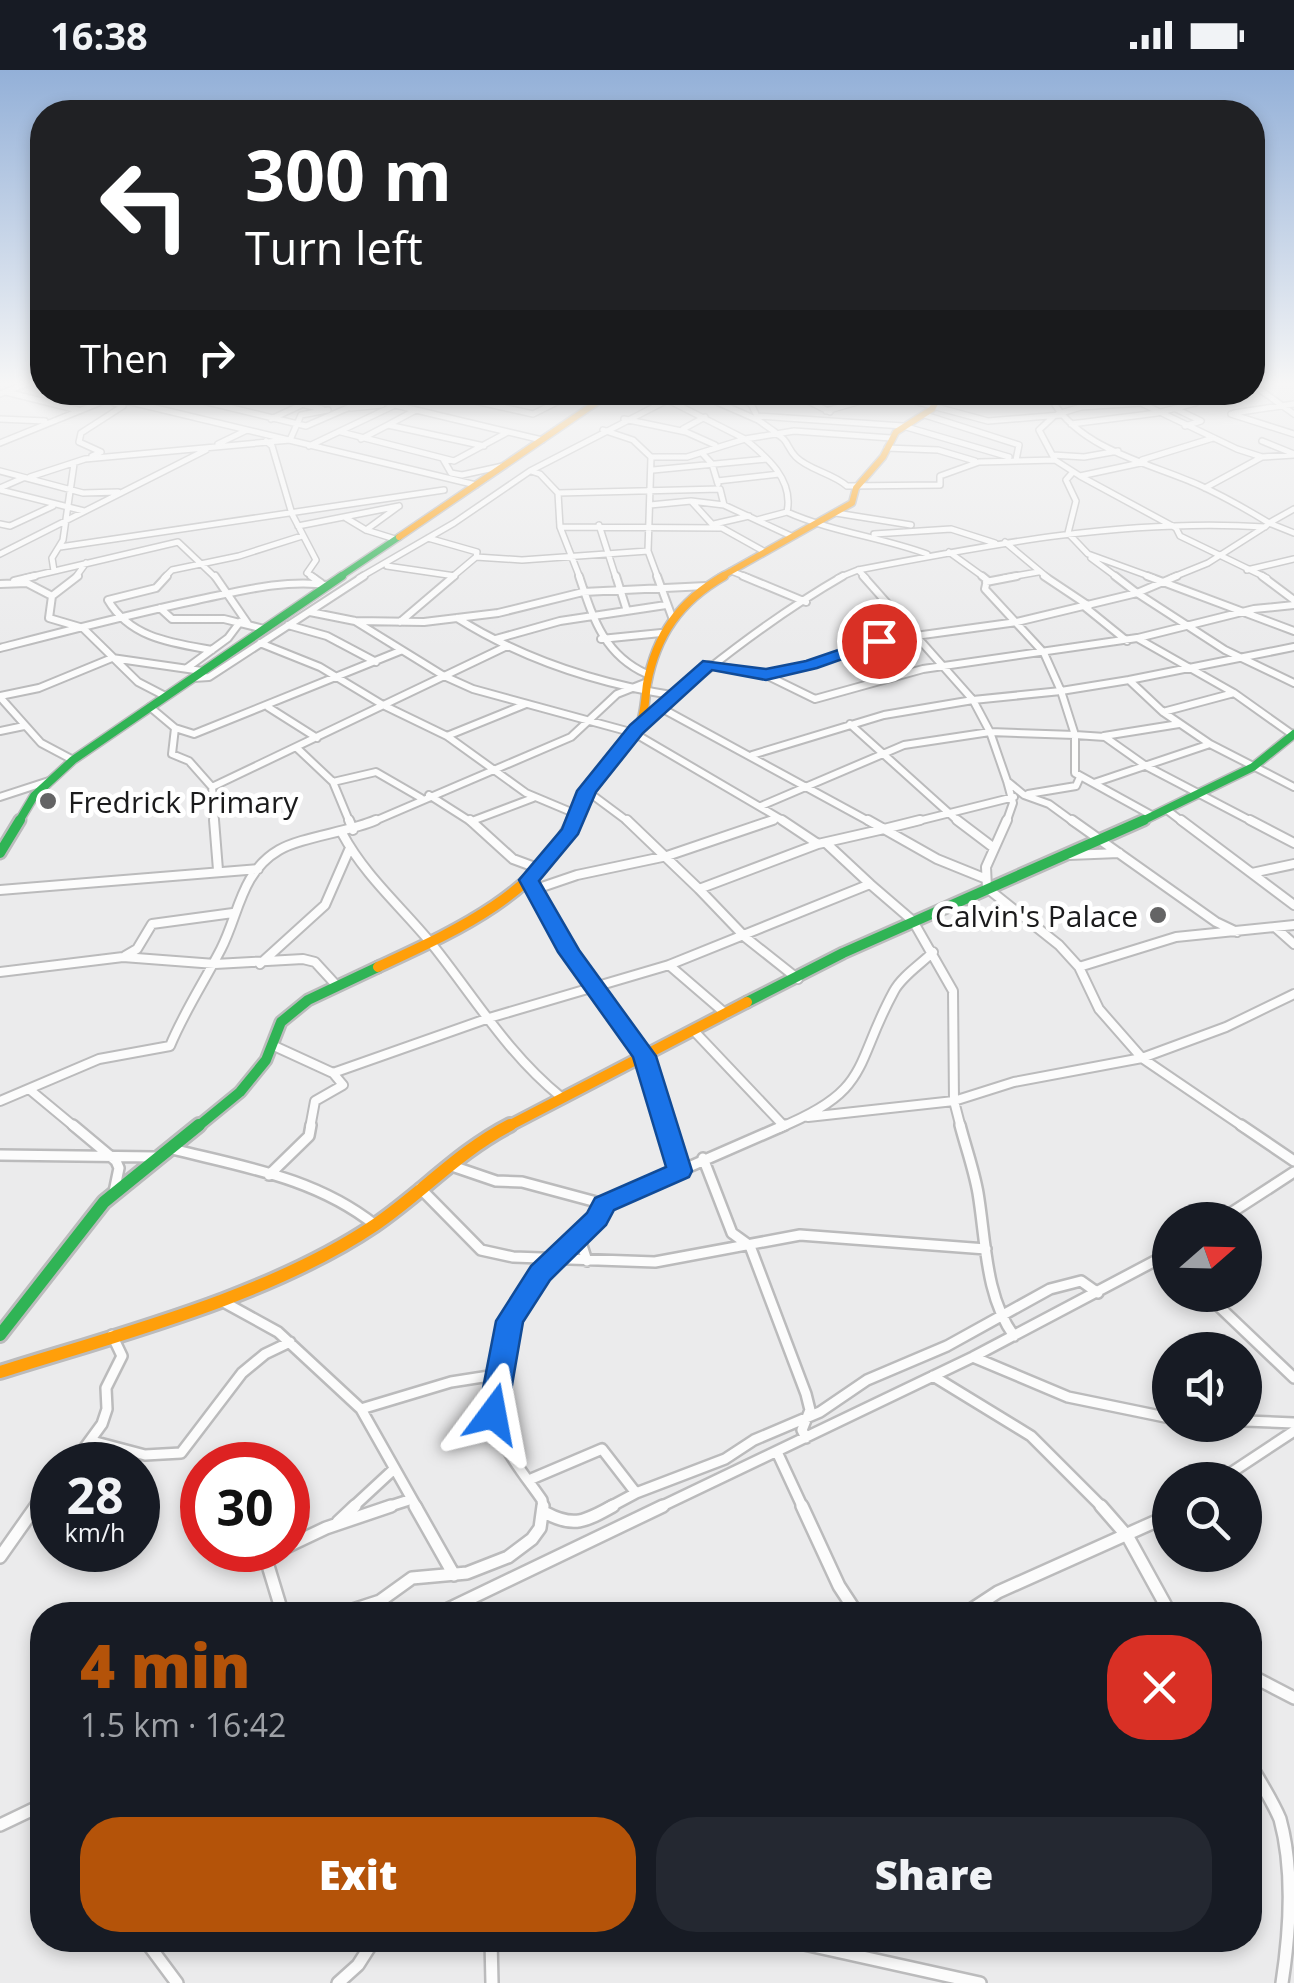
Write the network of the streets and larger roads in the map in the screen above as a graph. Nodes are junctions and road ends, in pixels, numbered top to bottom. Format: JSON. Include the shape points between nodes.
{"nodes":[{"id":1,"x":48,"y":471,"type":"edge"},
{"id":2,"x":73,"y":471,"type":"edge"},
{"id":3,"x":164,"y":471,"type":"edge"},
{"id":4,"x":279,"y":471,"type":"edge"},
{"id":5,"x":417,"y":471,"type":"edge"},
{"id":6,"x":449,"y":471,"type":"edge"},
{"id":7,"x":476,"y":471,"type":"edge"},
{"id":8,"x":497,"y":471,"type":"edge"},
{"id":9,"x":530,"y":471,"type":"joint"},
{"id":10,"x":544,"y":471,"type":"edge"},
{"id":11,"x":653,"y":471,"type":"edge"},
{"id":12,"x":714,"y":471,"type":"edge"},
{"id":13,"x":825,"y":471,"type":"edge"},
{"id":14,"x":868,"y":471,"type":"edge"},
{"id":15,"x":953,"y":471,"type":"edge"},
{"id":16,"x":1072,"y":471,"type":"edge"},
{"id":17,"x":1090,"y":471,"type":"edge"},
{"id":18,"x":1166,"y":471,"type":"edge"},
{"id":19,"x":1235,"y":471,"type":"edge"},
{"id":20,"x":0,"y":473,"type":"edge"},
{"id":21,"x":778,"y":474,"type":"joint"},
{"id":22,"x":1076,"y":474,"type":"junction"},
{"id":23,"x":543,"y":476,"type":"junction"},
{"id":24,"x":27,"y":477,"type":"junction"},
{"id":25,"x":717,"y":481,"type":"junction"},
{"id":26,"x":476,"y":485,"type":"junction"},
{"id":27,"x":856,"y":488,"type":"junction"},
{"id":28,"x":1204,"y":488,"type":"junction"},
{"id":29,"x":0,"y":489,"type":"edge"},
{"id":30,"x":720,"y":489,"type":"junction"},
{"id":31,"x":72,"y":490,"type":"junction"},
{"id":32,"x":444,"y":490,"type":"dead end"},
{"id":33,"x":647,"y":490,"type":"junction"},
{"id":34,"x":684,"y":490,"type":"junction"},
{"id":35,"x":123,"y":492,"type":"junction"},
{"id":36,"x":558,"y":493,"type":"junction"},
{"id":37,"x":691,"y":501,"type":"junction"},
{"id":38,"x":650,"y":505,"type":"junction"},
{"id":39,"x":724,"y":505,"type":"junction"},
{"id":40,"x":54,"y":506,"type":"junction"},
{"id":41,"x":68,"y":509,"type":"junction"},
{"id":42,"x":1294,"y":509,"type":"edge"},
{"id":43,"x":84,"y":511,"type":"junction"},
{"id":44,"x":787,"y":512,"type":"junction"},
{"id":45,"x":836,"y":512,"type":"junction"},
{"id":46,"x":292,"y":514,"type":"junction"},
{"id":47,"x":346,"y":518,"type":"junction"},
{"id":48,"x":752,"y":518,"type":"junction"},
{"id":49,"x":65,"y":521,"type":"junction"},
{"id":50,"x":712,"y":524,"type":"junction"},
{"id":51,"x":814,"y":524,"type":"junction"},
{"id":52,"x":649,"y":525,"type":"junction"},
{"id":53,"x":1267,"y":525,"type":"junction"},
{"id":54,"x":298,"y":526,"type":"junction"},
{"id":55,"x":560,"y":526,"type":"junction"},
{"id":56,"x":599,"y":526,"type":"junction"},
{"id":57,"x":699,"y":527,"type":"junction"},
{"id":58,"x":923,"y":527,"type":"junction"},
{"id":59,"x":0,"y":528,"type":"edge"},
{"id":60,"x":1176,"y":528,"type":"junction"},
{"id":61,"x":366,"y":530,"type":"junction"},
{"id":62,"x":1068,"y":533,"type":"junction"},
{"id":63,"x":1294,"y":533,"type":"edge"},
{"id":64,"x":867,"y":535,"type":"junction"},
{"id":65,"x":302,"y":536,"type":"junction"},
{"id":66,"x":791,"y":536,"type":"junction"},
{"id":67,"x":428,"y":538,"type":"junction"},
{"id":68,"x":396,"y":539,"type":"junction"},
{"id":69,"x":1004,"y":542,"type":"junction"},
{"id":70,"x":995,"y":543,"type":"junction"},
{"id":71,"x":60,"y":546,"type":"junction"},
{"id":72,"x":648,"y":551,"type":"junction"},
{"id":73,"x":765,"y":552,"type":"junction"},
{"id":74,"x":949,"y":552,"type":"junction"},
{"id":75,"x":0,"y":554,"type":"edge"},
{"id":76,"x":608,"y":554,"type":"junction"},
{"id":77,"x":1088,"y":554,"type":"junction"},
{"id":78,"x":936,"y":555,"type":"junction"},
{"id":79,"x":1222,"y":555,"type":"junction"},
{"id":80,"x":476,"y":557,"type":"junction"},
{"id":81,"x":568,"y":558,"type":"junction"},
{"id":82,"x":1294,"y":559,"type":"edge"},
{"id":83,"x":86,"y":562,"type":"junction"},
{"id":84,"x":203,"y":565,"type":"junction"},
{"id":85,"x":382,"y":566,"type":"junction"},
{"id":86,"x":858,"y":570,"type":"junction"},
{"id":87,"x":1247,"y":570,"type":"junction"},
{"id":88,"x":54,"y":571,"type":"junction"},
{"id":89,"x":731,"y":571,"type":"junction"},
{"id":90,"x":1038,"y":572,"type":"junction"},
{"id":91,"x":454,"y":576,"type":"junction"},
{"id":92,"x":14,"y":582,"type":"junction"},
{"id":93,"x":986,"y":582,"type":"junction"},
{"id":94,"x":0,"y":584,"type":"edge"},
{"id":95,"x":325,"y":584,"type":"junction"},
{"id":96,"x":1166,"y":584,"type":"junction"},
{"id":97,"x":706,"y":586,"type":"junction"},
{"id":98,"x":663,"y":590,"type":"junction"},
{"id":99,"x":618,"y":591,"type":"junction"},
{"id":100,"x":583,"y":592,"type":"junction"},
{"id":101,"x":1137,"y":593,"type":"junction"},
{"id":102,"x":228,"y":594,"type":"junction"},
{"id":103,"x":52,"y":596,"type":"junction"},
{"id":104,"x":806,"y":602,"type":"junction"},
{"id":105,"x":1292,"y":602,"type":"edge"},
{"id":106,"x":666,"y":605,"type":"junction"},
{"id":107,"x":1087,"y":606,"type":"junction"},
{"id":108,"x":160,"y":608,"type":"junction"},
{"id":109,"x":1234,"y":610,"type":"junction"},
{"id":110,"x":627,"y":611,"type":"junction"},
{"id":111,"x":289,"y":612,"type":"junction"},
{"id":112,"x":306,"y":614,"type":"junction"},
{"id":113,"x":590,"y":616,"type":"junction"},
{"id":114,"x":118,"y":617,"type":"junction"},
{"id":115,"x":457,"y":618,"type":"junction"},
{"id":116,"x":672,"y":618,"type":"junction"},
{"id":117,"x":355,"y":621,"type":"junction"},
{"id":118,"x":1018,"y":622,"type":"junction"},
{"id":119,"x":244,"y":623,"type":"junction"},
{"id":120,"x":400,"y":623,"type":"junction"},
{"id":121,"x":288,"y":625,"type":"junction"},
{"id":122,"x":84,"y":628,"type":"junction"},
{"id":123,"x":1191,"y":628,"type":"junction"},
{"id":124,"x":264,"y":629,"type":"junction"},
{"id":125,"x":1294,"y":632,"type":"edge"},
{"id":126,"x":660,"y":633,"type":"junction"},
{"id":127,"x":917,"y":633,"type":"junction"},
{"id":128,"x":1137,"y":638,"type":"junction"},
{"id":129,"x":496,"y":639,"type":"junction"},
{"id":130,"x":601,"y":639,"type":"junction"},
{"id":131,"x":1127,"y":640,"type":"junction"},
{"id":132,"x":260,"y":643,"type":"junction"},
{"id":133,"x":507,"y":646,"type":"junction"},
{"id":134,"x":1294,"y":647,"type":"edge"},
{"id":135,"x":0,"y":648,"type":"edge"},
{"id":136,"x":214,"y":649,"type":"junction"},
{"id":137,"x":240,"y":649,"type":"junction"},
{"id":138,"x":401,"y":651,"type":"junction"},
{"id":139,"x":1044,"y":654,"type":"junction"},
{"id":140,"x":112,"y":658,"type":"junction"},
{"id":141,"x":1241,"y":658,"type":"junction"},
{"id":142,"x":376,"y":662,"type":"junction"},
{"id":143,"x":709,"y":665,"type":"junction"},
{"id":144,"x":946,"y":666,"type":"junction"},
{"id":145,"x":1187,"y":667,"type":"junction"},
{"id":146,"x":194,"y":672,"type":"junction"},
{"id":147,"x":766,"y":674,"type":"junction"},
{"id":148,"x":444,"y":676,"type":"junction"},
{"id":149,"x":339,"y":678,"type":"junction"},
{"id":150,"x":1129,"y":680,"type":"junction"},
{"id":151,"x":646,"y":683,"type":"junction"},
{"id":152,"x":1294,"y":683,"type":"edge"},
{"id":153,"x":631,"y":687,"type":"junction"},
{"id":154,"x":1061,"y":692,"type":"junction"},
{"id":155,"x":1234,"y":693,"type":"junction"},
{"id":156,"x":0,"y":696,"type":"edge"},
{"id":157,"x":165,"y":696,"type":"junction"},
{"id":158,"x":677,"y":696,"type":"junction"},
{"id":159,"x":974,"y":700,"type":"junction"},
{"id":160,"x":526,"y":704,"type":"junction"},
{"id":161,"x":150,"y":706,"type":"junction"},
{"id":162,"x":383,"y":706,"type":"junction"},
{"id":163,"x":268,"y":707,"type":"junction"},
{"id":164,"x":663,"y":709,"type":"junction"},
{"id":165,"x":1163,"y":712,"type":"junction"},
{"id":166,"x":594,"y":721,"type":"junction"},
{"id":167,"x":850,"y":724,"type":"junction"},
{"id":168,"x":1179,"y":724,"type":"junction"},
{"id":169,"x":24,"y":726,"type":"junction"},
{"id":170,"x":175,"y":728,"type":"junction"},
{"id":171,"x":637,"y":729,"type":"junction"},
{"id":172,"x":0,"y":732,"type":"edge"},
{"id":173,"x":990,"y":732,"type":"junction"},
{"id":174,"x":1075,"y":735,"type":"junction"},
{"id":175,"x":1294,"y":735,"type":"edge"},
{"id":176,"x":447,"y":736,"type":"junction"},
{"id":177,"x":1102,"y":736,"type":"junction"},
{"id":178,"x":317,"y":738,"type":"junction"},
{"id":179,"x":1210,"y":744,"type":"junction"},
{"id":180,"x":297,"y":748,"type":"junction"},
{"id":181,"x":752,"y":754,"type":"junction"},
{"id":182,"x":882,"y":754,"type":"junction"},
{"id":183,"x":73,"y":760,"type":"junction"},
{"id":184,"x":1146,"y":766,"type":"junction"},
{"id":185,"x":1253,"y":767,"type":"junction"},
{"id":186,"x":489,"y":770,"type":"junction"},
{"id":187,"x":1080,"y":777,"type":"junction"},
{"id":188,"x":49,"y":780,"type":"junction"},
{"id":189,"x":1007,"y":781,"type":"junction"},
{"id":190,"x":333,"y":782,"type":"junction"},
{"id":191,"x":1094,"y":783,"type":"junction"},
{"id":192,"x":212,"y":787,"type":"junction"},
{"id":193,"x":813,"y":787,"type":"junction"},
{"id":194,"x":1294,"y":787,"type":"edge"},
{"id":195,"x":587,"y":791,"type":"junction"},
{"id":196,"x":1205,"y":793,"type":"junction"},
{"id":197,"x":1024,"y":795,"type":"junction"},
{"id":198,"x":2,"y":797,"type":"edge"},
{"id":199,"x":425,"y":797,"type":"junction"},
{"id":200,"x":534,"y":797,"type":"junction"},
{"id":201,"x":1013,"y":797,"type":"junction"},
{"id":202,"x":27,"y":805,"type":"junction"},
{"id":203,"x":761,"y":806,"type":"junction"},
{"id":204,"x":1166,"y":810,"type":"junction"},
{"id":205,"x":947,"y":813,"type":"junction"},
{"id":206,"x":576,"y":814,"type":"junction"},
{"id":207,"x":1152,"y":816,"type":"junction"},
{"id":208,"x":779,"y":818,"type":"junction"},
{"id":209,"x":472,"y":821,"type":"junction"},
{"id":210,"x":884,"y":829,"type":"junction"},
{"id":211,"x":353,"y":830,"type":"junction"},
{"id":212,"x":342,"y":833,"type":"junction"},
{"id":213,"x":1101,"y":842,"type":"junction"},
{"id":214,"x":1294,"y":843,"type":"edge"},
{"id":215,"x":822,"y":844,"type":"junction"},
{"id":216,"x":994,"y":848,"type":"junction"},
{"id":217,"x":349,"y":850,"type":"junction"},
{"id":218,"x":0,"y":853,"type":"edge"},
{"id":219,"x":1119,"y":854,"type":"junction"},
{"id":220,"x":1069,"y":855,"type":"junction"},
{"id":221,"x":667,"y":856,"type":"junction"},
{"id":222,"x":1294,"y":864,"type":"edge"},
{"id":223,"x":258,"y":868,"type":"junction"},
{"id":224,"x":540,"y":868,"type":"junction"},
{"id":225,"x":218,"y":870,"type":"junction"},
{"id":226,"x":1252,"y":873,"type":"junction"},
{"id":227,"x":986,"y":883,"type":"junction"},
{"id":228,"x":870,"y":884,"type":"junction"},
{"id":229,"x":532,"y":885,"type":"junction"},
{"id":230,"x":698,"y":889,"type":"junction"},
{"id":231,"x":0,"y":890,"type":"edge"},
{"id":232,"x":1294,"y":905,"type":"edge"},
{"id":233,"x":234,"y":913,"type":"junction"},
{"id":234,"x":913,"y":920,"type":"junction"},
{"id":235,"x":1294,"y":925,"type":"edge"},
{"id":236,"x":1276,"y":928,"type":"junction"},
{"id":237,"x":1237,"y":932,"type":"junction"},
{"id":238,"x":744,"y":937,"type":"junction"},
{"id":239,"x":430,"y":943,"type":"junction"},
{"id":240,"x":1294,"y":944,"type":"edge"},
{"id":241,"x":933,"y":952,"type":"junction"},
{"id":242,"x":123,"y":957,"type":"junction"},
{"id":243,"x":215,"y":964,"type":"junction"},
{"id":244,"x":260,"y":964,"type":"junction"},
{"id":245,"x":668,"y":965,"type":"junction"},
{"id":246,"x":1079,"y":967,"type":"junction"},
{"id":247,"x":0,"y":972,"type":"edge"},
{"id":248,"x":798,"y":979,"type":"junction"},
{"id":249,"x":337,"y":986,"type":"junction"},
{"id":250,"x":594,"y":986,"type":"junction"},
{"id":251,"x":1294,"y":994,"type":"edge"},
{"id":252,"x":728,"y":1015,"type":"junction"},
{"id":253,"x":488,"y":1018,"type":"junction"},
{"id":254,"x":695,"y":1032,"type":"junction"},
{"id":255,"x":272,"y":1045,"type":"junction"},
{"id":256,"x":644,"y":1056,"type":"junction"},
{"id":257,"x":1142,"y":1058,"type":"junction"},
{"id":258,"x":334,"y":1074,"type":"junction"},
{"id":259,"x":28,"y":1089,"type":"junction"},
{"id":260,"x":561,"y":1097,"type":"junction"},
{"id":261,"x":1,"y":1098,"type":"edge"},
{"id":262,"x":954,"y":1101,"type":"junction"},
{"id":263,"x":803,"y":1118,"type":"junction"},
{"id":264,"x":783,"y":1126,"type":"junction"},
{"id":265,"x":172,"y":1149,"type":"junction"},
{"id":266,"x":0,"y":1154,"type":"edge"},
{"id":267,"x":110,"y":1155,"type":"junction"},
{"id":268,"x":160,"y":1157,"type":"junction"},
{"id":269,"x":703,"y":1158,"type":"junction"},
{"id":270,"x":1294,"y":1161,"type":"edge"},
{"id":271,"x":448,"y":1164,"type":"junction"},
{"id":272,"x":680,"y":1171,"type":"junction"},
{"id":273,"x":1294,"y":1172,"type":"edge"},
{"id":274,"x":269,"y":1175,"type":"junction"},
{"id":275,"x":420,"y":1188,"type":"junction"},
{"id":276,"x":114,"y":1192,"type":"junction"},
{"id":277,"x":1248,"y":1202,"type":"edge"},
{"id":278,"x":604,"y":1204,"type":"junction"},
{"id":279,"x":375,"y":1225,"type":"junction"},
{"id":280,"x":579,"y":1236,"type":"junction"},
{"id":281,"x":750,"y":1246,"type":"junction"},
{"id":282,"x":986,"y":1250,"type":"junction"},
{"id":283,"x":552,"y":1262,"type":"junction"},
{"id":284,"x":588,"y":1262,"type":"junction"},
{"id":285,"x":1152,"y":1266,"type":"edge"},
{"id":286,"x":1098,"y":1293,"type":"junction"},
{"id":287,"x":220,"y":1300,"type":"junction"},
{"id":288,"x":1225,"y":1312,"type":"edge"},
{"id":289,"x":1000,"y":1315,"type":"junction"},
{"id":290,"x":0,"y":1335,"type":"edge"},
{"id":291,"x":112,"y":1335,"type":"junction"},
{"id":292,"x":1014,"y":1336,"type":"junction"},
{"id":293,"x":290,"y":1342,"type":"junction"},
{"id":294,"x":973,"y":1357,"type":"junction"},
{"id":295,"x":0,"y":1372,"type":"edge"},
{"id":296,"x":502,"y":1374,"type":"junction"},
{"id":297,"x":933,"y":1376,"type":"junction"},
{"id":298,"x":1294,"y":1378,"type":"edge"},
{"id":299,"x":360,"y":1409,"type":"junction"},
{"id":300,"x":1152,"y":1415,"type":"edge"},
{"id":301,"x":808,"y":1417,"type":"junction"},
{"id":302,"x":1262,"y":1422,"type":"edge"},
{"id":303,"x":1294,"y":1423,"type":"edge"},
{"id":304,"x":1294,"y":1430,"type":"edge"},
{"id":305,"x":806,"y":1438,"type":"junction"},
{"id":306,"x":92,"y":1441,"type":"joint"},
{"id":307,"x":776,"y":1452,"type":"junction"},
{"id":308,"x":1247,"y":1462,"type":"edge"},
{"id":309,"x":393,"y":1470,"type":"junction"},
{"id":310,"x":530,"y":1480,"type":"junction"},
{"id":311,"x":636,"y":1493,"type":"junction"},
{"id":312,"x":409,"y":1500,"type":"junction"},
{"id":313,"x":30,"y":1513,"type":"edge"},
{"id":314,"x":546,"y":1513,"type":"junction"},
{"id":315,"x":1152,"y":1524,"type":"edge"},
{"id":316,"x":334,"y":1525,"type":"junction"},
{"id":317,"x":310,"y":1536,"type":"edge"},
{"id":318,"x":1128,"y":1537,"type":"junction"},
{"id":319,"x":0,"y":1558,"type":"edge"},
{"id":320,"x":270,"y":1572,"type":"edge"},
{"id":321,"x":454,"y":1574,"type":"junction"},
{"id":322,"x":380,"y":1601,"type":"joint"},
{"id":323,"x":278,"y":1602,"type":"edge"},
{"id":324,"x":377,"y":1602,"type":"edge"},
{"id":325,"x":472,"y":1602,"type":"edge"},
{"id":326,"x":849,"y":1602,"type":"edge"},
{"id":327,"x":983,"y":1602,"type":"edge"},
{"id":328,"x":1164,"y":1602,"type":"edge"},
{"id":329,"x":1262,"y":1681,"type":"edge"},
{"id":330,"x":1294,"y":1698,"type":"edge"},
{"id":331,"x":1262,"y":1787,"type":"edge"},
{"id":332,"x":30,"y":1811,"type":"edge"},
{"id":333,"x":0,"y":1825,"type":"edge"},
{"id":334,"x":154,"y":1952,"type":"edge"},
{"id":335,"x":367,"y":1952,"type":"edge"},
{"id":336,"x":491,"y":1952,"type":"edge"},
{"id":337,"x":840,"y":1952,"type":"edge"},
{"id":338,"x":177,"y":1983,"type":"edge"},
{"id":339,"x":338,"y":1983,"type":"edge"},
{"id":340,"x":492,"y":1983,"type":"edge"},
{"id":341,"x":980,"y":1983,"type":"edge"},
{"id":342,"x":1282,"y":1983,"type":"edge"}],
"edges":[{"from":1,"to":24,"type":"street"},
{"from":2,"to":31,"type":"street"},
{"from":3,"to":35,"type":"street"},
{"from":4,"to":46,"type":"street"},
{"from":5,"to":26,"type":"street"},
{"from":6,"to":7,"type":"street"},
{"from":8,"to":26,"type":"street"},
{"from":9,"to":23,"type":"street"},
{"from":9,"to":67,"type":"street"},
{"from":10,"to":23,"type":"street"},
{"from":11,"to":33,"type":"street"},
{"from":12,"to":25,"type":"street"},
{"from":13,"to":27,"type":"street"},
{"from":14,"to":27,"type":"street"},
{"from":15,"to":27,"type":"street","via":[[942,475],[942,485]]},
{"from":16,"to":22,"type":"street"},
{"from":17,"to":22,"type":"street"},
{"from":18,"to":28,"type":"street"},
{"from":19,"to":28,"type":"street"},
{"from":20,"to":24,"type":"street"},
{"from":21,"to":25,"type":"street"},
{"from":21,"to":44,"type":"street"},
{"from":22,"to":60,"type":"street"},
{"from":22,"to":62,"type":"street","via":[[1066,480],[1076,501]]},
{"from":23,"to":36,"type":"street"},
{"from":24,"to":29,"type":"street"},
{"from":24,"to":31,"type":"street"},
{"from":25,"to":30,"type":"street"},
{"from":26,"to":68,"type":"street"},
{"from":27,"to":45,"type":"street","via":[[852,504]]},
{"from":28,"to":53,"type":"street"},
{"from":29,"to":40,"type":"street"},
{"from":30,"to":34,"type":"street"},
{"from":30,"to":39,"type":"street"},
{"from":31,"to":35,"type":"street"},
{"from":31,"to":41,"type":"street"},
{"from":32,"to":46,"type":"street"},
{"from":33,"to":34,"type":"street"},
{"from":33,"to":36,"type":"street"},
{"from":33,"to":38,"type":"street"},
{"from":34,"to":37,"type":"street"},
{"from":35,"to":43,"type":"street"},
{"from":36,"to":55,"type":"street"},
{"from":37,"to":38,"type":"street"},
{"from":37,"to":39,"type":"street"},
{"from":37,"to":50,"type":"street"},
{"from":38,"to":52,"type":"street"},
{"from":39,"to":48,"type":"street"},
{"from":40,"to":41,"type":"street"},
{"from":40,"to":59,"type":"street"},
{"from":41,"to":43,"type":"street"},
{"from":41,"to":49,"type":"street"},
{"from":42,"to":53,"type":"street"},
{"from":43,"to":49,"type":"street"},
{"from":44,"to":48,"type":"street"},
{"from":44,"to":51,"type":"street"},
{"from":45,"to":51,"type":"street"},
{"from":45,"to":58,"type":"street"},
{"from":46,"to":54,"type":"street"},
{"from":46,"to":71,"type":"street"},
{"from":47,"to":54,"type":"street"},
{"from":47,"to":61,"type":"street"},
{"from":47,"to":61,"type":"street","via":[[399,506]]},
{"from":48,"to":50,"type":"street"},
{"from":48,"to":66,"type":"street"},
{"from":49,"to":71,"type":"street"},
{"from":49,"to":75,"type":"street"},
{"from":50,"to":57,"type":"street"},
{"from":51,"to":64,"type":"street"},
{"from":51,"to":66,"type":"street"},
{"from":52,"to":56,"type":"street"},
{"from":52,"to":57,"type":"street"},
{"from":52,"to":72,"type":"street"},
{"from":53,"to":60,"type":"street"},
{"from":53,"to":63,"type":"street"},
{"from":53,"to":79,"type":"street"},
{"from":54,"to":65,"type":"street"},
{"from":55,"to":56,"type":"street"},
{"from":55,"to":81,"type":"street"},
{"from":56,"to":76,"type":"street"},
{"from":57,"to":73,"type":"street","via":[[726,529]]},
{"from":58,"to":64,"type":"street"},
{"from":58,"to":70,"type":"street","via":[[964,529]]},
{"from":60,"to":62,"type":"street"},
{"from":60,"to":79,"type":"street"},
{"from":61,"to":68,"type":"street"},
{"from":62,"to":69,"type":"street"},
{"from":62,"to":77,"type":"street"},
{"from":64,"to":78,"type":"street"},
{"from":65,"to":84,"type":"street"},
{"from":65,"to":95,"type":"street","via":[[316,560],[307,573]]},
{"from":66,"to":73,"type":"street"},
{"from":67,"to":80,"type":"street","via":[[477,552]]},
{"from":67,"to":85,"type":"street"},
{"from":68,"to":95,"type":"street"},
{"from":69,"to":70,"type":"street"},
{"from":69,"to":90,"type":"street"},
{"from":70,"to":74,"type":"street"},
{"from":71,"to":88,"type":"street"},
{"from":72,"to":76,"type":"street"},
{"from":72,"to":98,"type":"street"},
{"from":73,"to":89,"type":"street"},
{"from":74,"to":78,"type":"street"},
{"from":74,"to":93,"type":"street"},
{"from":76,"to":81,"type":"street"},
{"from":76,"to":99,"type":"street"},
{"from":77,"to":96,"type":"street"},
{"from":77,"to":101,"type":"street"},
{"from":78,"to":86,"type":"street"},
{"from":79,"to":87,"type":"street"},
{"from":79,"to":96,"type":"street"},
{"from":80,"to":81,"type":"street"},
{"from":80,"to":91,"type":"street"},
{"from":81,"to":100,"type":"street"},
{"from":82,"to":87,"type":"street"},
{"from":83,"to":84,"type":"street","via":[[178,542]]},
{"from":83,"to":88,"type":"street"},
{"from":83,"to":103,"type":"street"},
{"from":84,"to":102,"type":"street"},
{"from":84,"to":114,"type":"street","via":[[172,570],[156,588],[108,600]]},
{"from":85,"to":91,"type":"street"},
{"from":85,"to":112,"type":"street"},
{"from":86,"to":104,"type":"street"},
{"from":86,"to":127,"type":"street"},
{"from":87,"to":105,"type":"street","via":[[1276,583]]},
{"from":88,"to":92,"type":"street"},
{"from":89,"to":97,"type":"street"},
{"from":89,"to":104,"type":"street"},
{"from":90,"to":93,"type":"street"},
{"from":90,"to":107,"type":"street"},
{"from":91,"to":120,"type":"street"},
{"from":92,"to":94,"type":"street"},
{"from":92,"to":103,"type":"street"},
{"from":93,"to":118,"type":"street","via":[[985,590]]},
{"from":95,"to":102,"type":"street","via":[[298,581]]},
{"from":95,"to":111,"type":"street"},
{"from":96,"to":101,"type":"street"},
{"from":96,"to":109,"type":"street"},
{"from":97,"to":98,"type":"street"},
{"from":97,"to":116,"type":"street"},
{"from":98,"to":99,"type":"street"},
{"from":98,"to":106,"type":"street"},
{"from":99,"to":100,"type":"street"},
{"from":99,"to":110,"type":"street"},
{"from":100,"to":113,"type":"street"},
{"from":100,"to":115,"type":"street"},
{"from":101,"to":107,"type":"street"},
{"from":101,"to":123,"type":"street"},
{"from":102,"to":108,"type":"street"},
{"from":102,"to":119,"type":"street"},
{"from":103,"to":122,"type":"street","via":[[51,620]]},
{"from":104,"to":143,"type":"street"},
{"from":105,"to":109,"type":"street"},
{"from":106,"to":110,"type":"street"},
{"from":106,"to":116,"type":"street"},
{"from":107,"to":118,"type":"street"},
{"from":107,"to":131,"type":"street"},
{"from":108,"to":114,"type":"street"},
{"from":108,"to":119,"type":"street","via":[[172,619]]},
{"from":109,"to":123,"type":"street"},
{"from":109,"to":125,"type":"street"},
{"from":110,"to":113,"type":"street"},
{"from":111,"to":112,"type":"street"},
{"from":111,"to":124,"type":"street"},
{"from":112,"to":117,"type":"street"},
{"from":112,"to":121,"type":"street"},
{"from":113,"to":129,"type":"street"},
{"from":113,"to":130,"type":"street"},
{"from":114,"to":122,"type":"street"},
{"from":114,"to":136,"type":"street","via":[[141,633]]},
{"from":115,"to":120,"type":"street"},
{"from":115,"to":129,"type":"street"},
{"from":116,"to":126,"type":"street"},
{"from":117,"to":120,"type":"street"},
{"from":117,"to":138,"type":"street"},
{"from":118,"to":127,"type":"street"},
{"from":118,"to":139,"type":"street"},
{"from":119,"to":124,"type":"street"},
{"from":119,"to":136,"type":"street"},
{"from":121,"to":132,"type":"street"},
{"from":121,"to":142,"type":"street"},
{"from":122,"to":135,"type":"street"},
{"from":122,"to":140,"type":"street"},
{"from":123,"to":128,"type":"street"},
{"from":123,"to":141,"type":"street"},
{"from":124,"to":137,"type":"street"},
{"from":126,"to":130,"type":"street"},
{"from":126,"to":151,"type":"street"},
{"from":127,"to":144,"type":"street"},
{"from":127,"to":147,"type":"street"},
{"from":128,"to":131,"type":"street"},
{"from":128,"to":145,"type":"street"},
{"from":129,"to":133,"type":"street"},
{"from":130,"to":151,"type":"street"},
{"from":131,"to":139,"type":"street"},
{"from":132,"to":137,"type":"street"},
{"from":132,"to":149,"type":"street"},
{"from":133,"to":148,"type":"street"},
{"from":133,"to":153,"type":"street"},
{"from":134,"to":141,"type":"street"},
{"from":136,"to":137,"type":"street"},
{"from":136,"to":146,"type":"street"},
{"from":137,"to":146,"type":"street"},
{"from":138,"to":142,"type":"street"},
{"from":138,"to":148,"type":"street"},
{"from":139,"to":144,"type":"street"},
{"from":139,"to":154,"type":"street"},
{"from":140,"to":146,"type":"street"},
{"from":140,"to":156,"type":"street"},
{"from":140,"to":157,"type":"street"},
{"from":141,"to":145,"type":"street"},
{"from":141,"to":152,"type":"street"},
{"from":142,"to":149,"type":"street"},
{"from":143,"to":147,"type":"street"},
{"from":143,"to":158,"type":"street"},
{"from":144,"to":147,"type":"street","via":[[815,699]]},
{"from":144,"to":159,"type":"street"},
{"from":145,"to":150,"type":"street"},
{"from":145,"to":155,"type":"street"},
{"from":146,"to":157,"type":"street"},
{"from":148,"to":160,"type":"street"},
{"from":148,"to":162,"type":"street"},
{"from":149,"to":162,"type":"street"},
{"from":149,"to":163,"type":"street"},
{"from":150,"to":154,"type":"street"},
{"from":150,"to":165,"type":"street"},
{"from":151,"to":153,"type":"street"},
{"from":151,"to":158,"type":"street"},
{"from":151,"to":171,"type":"street"},
{"from":153,"to":166,"type":"street","via":[[605,700]]},
{"from":154,"to":159,"type":"street"},
{"from":154,"to":174,"type":"street"},
{"from":155,"to":165,"type":"street"},
{"from":155,"to":175,"type":"street"},
{"from":156,"to":169,"type":"street"},
{"from":157,"to":161,"type":"street"},
{"from":158,"to":164,"type":"street"},
{"from":159,"to":167,"type":"street"},
{"from":159,"to":173,"type":"street"},
{"from":160,"to":166,"type":"street"},
{"from":160,"to":176,"type":"street"},
{"from":161,"to":170,"type":"street"},
{"from":161,"to":183,"type":"street"},
{"from":162,"to":176,"type":"street"},
{"from":162,"to":178,"type":"street"},
{"from":163,"to":170,"type":"street","via":[[194,734]]},
{"from":163,"to":178,"type":"street"},
{"from":164,"to":171,"type":"street"},
{"from":164,"to":181,"type":"street"},
{"from":165,"to":168,"type":"street"},
{"from":166,"to":171,"type":"street"},
{"from":166,"to":186,"type":"street"},
{"from":167,"to":181,"type":"street"},
{"from":167,"to":182,"type":"street"},
{"from":168,"to":177,"type":"street"},
{"from":168,"to":179,"type":"street"},
{"from":169,"to":172,"type":"street"},
{"from":169,"to":183,"type":"street"},
{"from":170,"to":192,"type":"street","via":[[172,754]]},
{"from":171,"to":195,"type":"street"},
{"from":171,"to":203,"type":"street"},
{"from":173,"to":174,"type":"street"},
{"from":173,"to":182,"type":"street"},
{"from":173,"to":189,"type":"street"},
{"from":174,"to":177,"type":"street"},
{"from":174,"to":187,"type":"street","via":[[1072,770]]},
{"from":175,"to":185,"type":"street"},
{"from":176,"to":186,"type":"street"},
{"from":177,"to":184,"type":"street"},
{"from":178,"to":180,"type":"street"},
{"from":179,"to":184,"type":"street"},
{"from":179,"to":185,"type":"street"},
{"from":180,"to":190,"type":"street"},
{"from":180,"to":192,"type":"street"},
{"from":181,"to":193,"type":"street"},
{"from":182,"to":193,"type":"street"},
{"from":182,"to":205,"type":"street"},
{"from":183,"to":188,"type":"street"},
{"from":184,"to":191,"type":"street"},
{"from":184,"to":196,"type":"street"},
{"from":185,"to":194,"type":"street"},
{"from":185,"to":196,"type":"street"},
{"from":186,"to":199,"type":"street"},
{"from":186,"to":200,"type":"street"},
{"from":187,"to":191,"type":"street"},
{"from":187,"to":197,"type":"street","via":[[1076,786]]},
{"from":188,"to":198,"type":"street"},
{"from":188,"to":202,"type":"street"},
{"from":189,"to":197,"type":"street"},
{"from":189,"to":201,"type":"street"},
{"from":190,"to":199,"type":"street","via":[[376,772]]},
{"from":190,"to":211,"type":"street"},
{"from":191,"to":207,"type":"street"},
{"from":192,"to":225,"type":"street"},
{"from":193,"to":203,"type":"street"},
{"from":193,"to":210,"type":"street"},
{"from":195,"to":206,"type":"street"},
{"from":195,"to":221,"type":"street"},
{"from":196,"to":204,"type":"street"},
{"from":196,"to":214,"type":"street"},
{"from":197,"to":201,"type":"street"},
{"from":197,"to":213,"type":"street","via":[[1049,804]]},
{"from":198,"to":202,"type":"street"},
{"from":199,"to":209,"type":"street"},
{"from":199,"to":211,"type":"street"},
{"from":200,"to":206,"type":"street"},
{"from":200,"to":209,"type":"street"},
{"from":201,"to":205,"type":"street"},
{"from":201,"to":216,"type":"street"},
{"from":202,"to":218,"type":"street"},
{"from":203,"to":208,"type":"street"},
{"from":204,"to":207,"type":"street"},
{"from":204,"to":226,"type":"street"},
{"from":205,"to":210,"type":"street"},
{"from":205,"to":216,"type":"street"},
{"from":206,"to":224,"type":"street","via":[[572,830]]},
{"from":207,"to":213,"type":"street"},
{"from":208,"to":215,"type":"street"},
{"from":208,"to":221,"type":"street"},
{"from":209,"to":224,"type":"street","via":[[514,860]]},
{"from":210,"to":215,"type":"street"},
{"from":210,"to":227,"type":"street"},
{"from":211,"to":212,"type":"street"},
{"from":212,"to":217,"type":"street"},
{"from":212,"to":223,"type":"street","via":[[290,844]]},
{"from":213,"to":219,"type":"street"},
{"from":213,"to":220,"type":"street"},
{"from":215,"to":228,"type":"street"},
{"from":215,"to":230,"type":"street"},
{"from":216,"to":227,"type":"street"},
{"from":217,"to":239,"type":"street"},
{"from":217,"to":244,"type":"street","via":[[325,905]]},
{"from":219,"to":220,"type":"street"},
{"from":219,"to":237,"type":"street"},
{"from":220,"to":227,"type":"street"},
{"from":221,"to":229,"type":"street"},
{"from":221,"to":230,"type":"street"},
{"from":222,"to":226,"type":"street"},
{"from":223,"to":225,"type":"street"},
{"from":223,"to":233,"type":"street"},
{"from":224,"to":229,"type":"street"},
{"from":225,"to":231,"type":"street"},
{"from":226,"to":232,"type":"street"},
{"from":227,"to":234,"type":"street"},
{"from":227,"to":246,"type":"street"},
{"from":228,"to":234,"type":"street"},
{"from":228,"to":238,"type":"street"},
{"from":229,"to":239,"type":"street"},
{"from":229,"to":250,"type":"street"},
{"from":230,"to":238,"type":"street"},
{"from":233,"to":242,"type":"street","via":[[152,924],[137,949]]},
{"from":233,"to":243,"type":"street"},
{"from":234,"to":241,"type":"street"},
{"from":234,"to":248,"type":"street"},
{"from":235,"to":236,"type":"street"},
{"from":236,"to":237,"type":"street"},
{"from":236,"to":240,"type":"street"},
{"from":237,"to":246,"type":"street","via":[[1176,937]]},
{"from":238,"to":245,"type":"street"},
{"from":238,"to":248,"type":"street"},
{"from":239,"to":249,"type":"street"},
{"from":239,"to":253,"type":"street"},
{"from":241,"to":262,"type":"street","via":[[954,996]]},
{"from":241,"to":263,"type":"street","via":[[896,987],[849,1088]]},
{"from":242,"to":243,"type":"street"},
{"from":242,"to":247,"type":"street"},
{"from":243,"to":244,"type":"street"},
{"from":243,"to":259,"type":"street","via":[[170,1046],[99,1059]]},
{"from":244,"to":249,"type":"street","via":[[310,960]]},
{"from":245,"to":250,"type":"street"},
{"from":245,"to":252,"type":"street"},
{"from":246,"to":257,"type":"street","via":[[1094,1003]]},
{"from":248,"to":252,"type":"street"},
{"from":249,"to":255,"type":"street","via":[[288,1014]]},
{"from":250,"to":253,"type":"street"},
{"from":250,"to":256,"type":"street"},
{"from":251,"to":257,"type":"street"},
{"from":252,"to":254,"type":"street"},
{"from":253,"to":258,"type":"street"},
{"from":253,"to":260,"type":"street","via":[[521,1065]]},
{"from":254,"to":256,"type":"street"},
{"from":254,"to":264,"type":"street"},
{"from":255,"to":258,"type":"street"},
{"from":255,"to":265,"type":"street","via":[[256,1076]]},
{"from":256,"to":260,"type":"street"},
{"from":256,"to":272,"type":"street"},
{"from":257,"to":262,"type":"street"},
{"from":257,"to":270,"type":"street"},
{"from":258,"to":274,"type":"street","via":[[342,1088],[315,1100],[309,1136]]},
{"from":259,"to":261,"type":"street"},
{"from":259,"to":267,"type":"street"},
{"from":260,"to":271,"type":"street"},
{"from":262,"to":263,"type":"street"},
{"from":262,"to":282,"type":"street"},
{"from":263,"to":264,"type":"street"},
{"from":264,"to":269,"type":"street"},
{"from":265,"to":268,"type":"street"},
{"from":265,"to":274,"type":"street"},
{"from":266,"to":267,"type":"street"},
{"from":267,"to":268,"type":"street"},
{"from":267,"to":276,"type":"street","via":[[119,1168]]},
{"from":268,"to":276,"type":"street"},
{"from":269,"to":272,"type":"street"},
{"from":269,"to":281,"type":"street","via":[[732,1233]]},
{"from":271,"to":275,"type":"street"},
{"from":271,"to":278,"type":"street"},
{"from":272,"to":278,"type":"street"},
{"from":273,"to":277,"type":"street"},
{"from":274,"to":279,"type":"street","via":[[354,1204]]},
{"from":275,"to":279,"type":"street"},
{"from":275,"to":283,"type":"street","via":[[481,1250]]},
{"from":276,"to":290,"type":"street"},
{"from":278,"to":280,"type":"street"},
{"from":279,"to":287,"type":"street"},
{"from":280,"to":283,"type":"street"},
{"from":280,"to":284,"type":"street"},
{"from":281,"to":282,"type":"street","via":[[800,1235]]},
{"from":281,"to":284,"type":"street","via":[[654,1262]]},
{"from":281,"to":301,"type":"street","via":[[802,1378]]},
{"from":282,"to":289,"type":"street"},
{"from":283,"to":284,"type":"street"},
{"from":283,"to":296,"type":"street","via":[[517,1304]]},
{"from":285,"to":286,"type":"street"},
{"from":286,"to":289,"type":"street","via":[[1070,1282]]},
{"from":286,"to":292,"type":"street"},
{"from":287,"to":291,"type":"street"},
{"from":287,"to":293,"type":"street"},
{"from":288,"to":298,"type":"street"},
{"from":289,"to":292,"type":"street"},
{"from":289,"to":301,"type":"street"},
{"from":291,"to":295,"type":"street"},
{"from":291,"to":306,"type":"street","via":[[123,1360],[105,1388],[107,1409]]},
{"from":292,"to":294,"type":"street"},
{"from":293,"to":299,"type":"street"},
{"from":293,"to":306,"type":"street","via":[[264,1352],[178,1454],[127,1452]]},
{"from":294,"to":297,"type":"street"},
{"from":294,"to":300,"type":"street","via":[[1033,1388]]},
{"from":296,"to":299,"type":"street"},
{"from":296,"to":310,"type":"street","via":[[493,1414]]},
{"from":297,"to":305,"type":"street"},
{"from":297,"to":318,"type":"street","via":[[1031,1436]]},
{"from":299,"to":309,"type":"street"},
{"from":301,"to":305,"type":"street"},
{"from":301,"to":311,"type":"street"},
{"from":302,"to":303,"type":"street"},
{"from":304,"to":308,"type":"street"},
{"from":305,"to":307,"type":"street"},
{"from":307,"to":325,"type":"street"},
{"from":307,"to":326,"type":"street"},
{"from":309,"to":312,"type":"street"},
{"from":309,"to":316,"type":"street"},
{"from":310,"to":311,"type":"street","via":[[602,1450]]},
{"from":310,"to":314,"type":"street"},
{"from":311,"to":314,"type":"street","via":[[574,1526]]},
{"from":312,"to":316,"type":"street"},
{"from":312,"to":321,"type":"street"},
{"from":313,"to":319,"type":"street"},
{"from":314,"to":321,"type":"street","via":[[538,1533],[501,1561]]},
{"from":315,"to":318,"type":"street"},
{"from":316,"to":317,"type":"street"},
{"from":318,"to":327,"type":"street"},
{"from":318,"to":328,"type":"street"},
{"from":320,"to":323,"type":"street"},
{"from":321,"to":322,"type":"street","via":[[408,1579]]},
{"from":322,"to":324,"type":"street"},
{"from":329,"to":330,"type":"street"},
{"from":331,"to":342,"type":"street","via":[[1281,1824],[1292,1875]]},
{"from":332,"to":333,"type":"street"},
{"from":334,"to":338,"type":"street"},
{"from":335,"to":339,"type":"street"},
{"from":336,"to":340,"type":"street"},
{"from":337,"to":341,"type":"street"}]}
